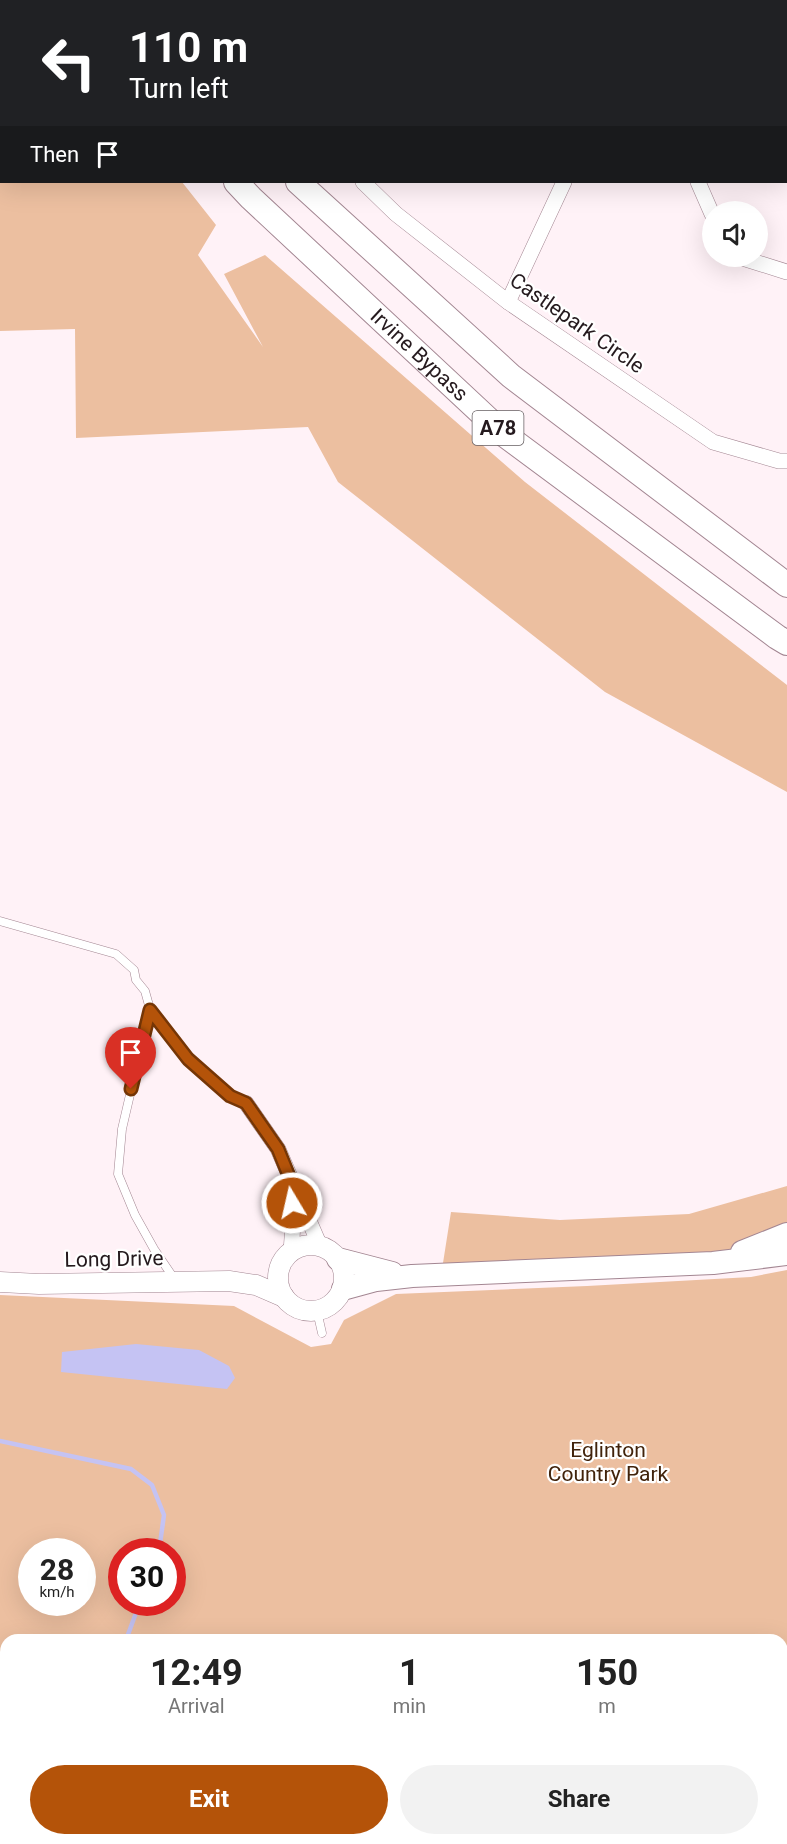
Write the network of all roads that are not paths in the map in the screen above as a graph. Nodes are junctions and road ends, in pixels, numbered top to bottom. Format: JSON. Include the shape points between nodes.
{"nodes":[{"id":1,"x":237,"y":183,"type":"edge"},
{"id":2,"x":299,"y":183,"type":"edge"},
{"id":3,"x":364,"y":183,"type":"edge"},
{"id":4,"x":564,"y":183,"type":"edge"},
{"id":5,"x":698,"y":183,"type":"edge"},
{"id":6,"x":706,"y":201,"type":"edge"},
{"id":7,"x":768,"y":266,"type":"edge"},
{"id":8,"x":787,"y":272,"type":"edge"},
{"id":9,"x":508,"y":302,"type":"junction"},
{"id":10,"x":787,"y":460,"type":"edge"},
{"id":11,"x":787,"y":585,"type":"edge"},
{"id":12,"x":787,"y":643,"type":"edge"},
{"id":13,"x":0,"y":921,"type":"edge"},
{"id":14,"x":150,"y":1010,"type":"junction"},
{"id":15,"x":246,"y":1103,"type":"joint"},
{"id":16,"x":291,"y":1181,"type":"junction"},
{"id":17,"x":787,"y":1233,"type":"edge"},
{"id":18,"x":329,"y":1253,"type":"junction"},
{"id":19,"x":787,"y":1254,"type":"edge"},
{"id":20,"x":286,"y":1258,"type":"junction"},
{"id":21,"x":713,"y":1263,"type":"junction"},
{"id":22,"x":411,"y":1276,"type":"junction"},
{"id":23,"x":229,"y":1281,"type":"junction"},
{"id":24,"x":0,"y":1282,"type":"edge"},
{"id":25,"x":176,"y":1282,"type":"junction"},
{"id":26,"x":343,"y":1288,"type":"junction"},
{"id":27,"x":284,"y":1297,"type":"junction"},
{"id":28,"x":317,"y":1311,"type":"junction"},
{"id":29,"x":322,"y":1333,"type":"dead end"}],
"edges":[{"from":1,"to":12,"type":"highway","name":"Irvine Bypass","number":"A78","via":[[506,435]]},
{"from":2,"to":11,"type":"highway","number":"A78","via":[[511,376]]},
{"from":3,"to":9,"type":"street","name":"Castlepark Circle","via":[[396,214]]},
{"from":4,"to":9,"type":"street"},
{"from":5,"to":6,"type":"street"},
{"from":7,"to":8,"type":"street"},
{"from":9,"to":10,"type":"street","name":"Castlepark Circle","via":[[713,442]]},
{"from":13,"to":14,"type":"lane","via":[[116,954],[134,970],[136,980],[146,991]]},
{"from":14,"to":15,"type":"lane","via":[[188,1059],[230,1096]]},
{"from":14,"to":25,"type":"lane","via":[[122,1129],[118,1174],[140,1224]]},
{"from":15,"to":16,"type":"street","via":[[278,1149]]},
{"from":16,"to":18,"type":"street"},
{"from":16,"to":20,"type":"street","via":[[294,1224]]},
{"from":17,"to":21,"type":"main road"},
{"from":18,"to":20,"type":"main road","via":[[310,1245]]},
{"from":18,"to":22,"type":"main road","via":[[372,1269]]},
{"from":18,"to":26,"type":"main road","via":[[344,1273]]},
{"from":19,"to":21,"type":"main road"},
{"from":20,"to":23,"type":"main road","name":"Long Drive","via":[[256,1274]]},
{"from":20,"to":27,"type":"main road","via":[[278,1281]]},
{"from":21,"to":22,"type":"main road"},
{"from":22,"to":26,"type":"main road"},
{"from":23,"to":25,"type":"main road","name":"Long Drive"},
{"from":23,"to":27,"type":"main road","name":"Long Drive","via":[[256,1285]]},
{"from":24,"to":25,"type":"main road","name":"Long Drive"},
{"from":26,"to":28,"type":"main road","via":[[333,1303]]},
{"from":27,"to":28,"type":"main road","via":[[299,1309]]},
{"from":28,"to":29,"type":"lane"}]}
